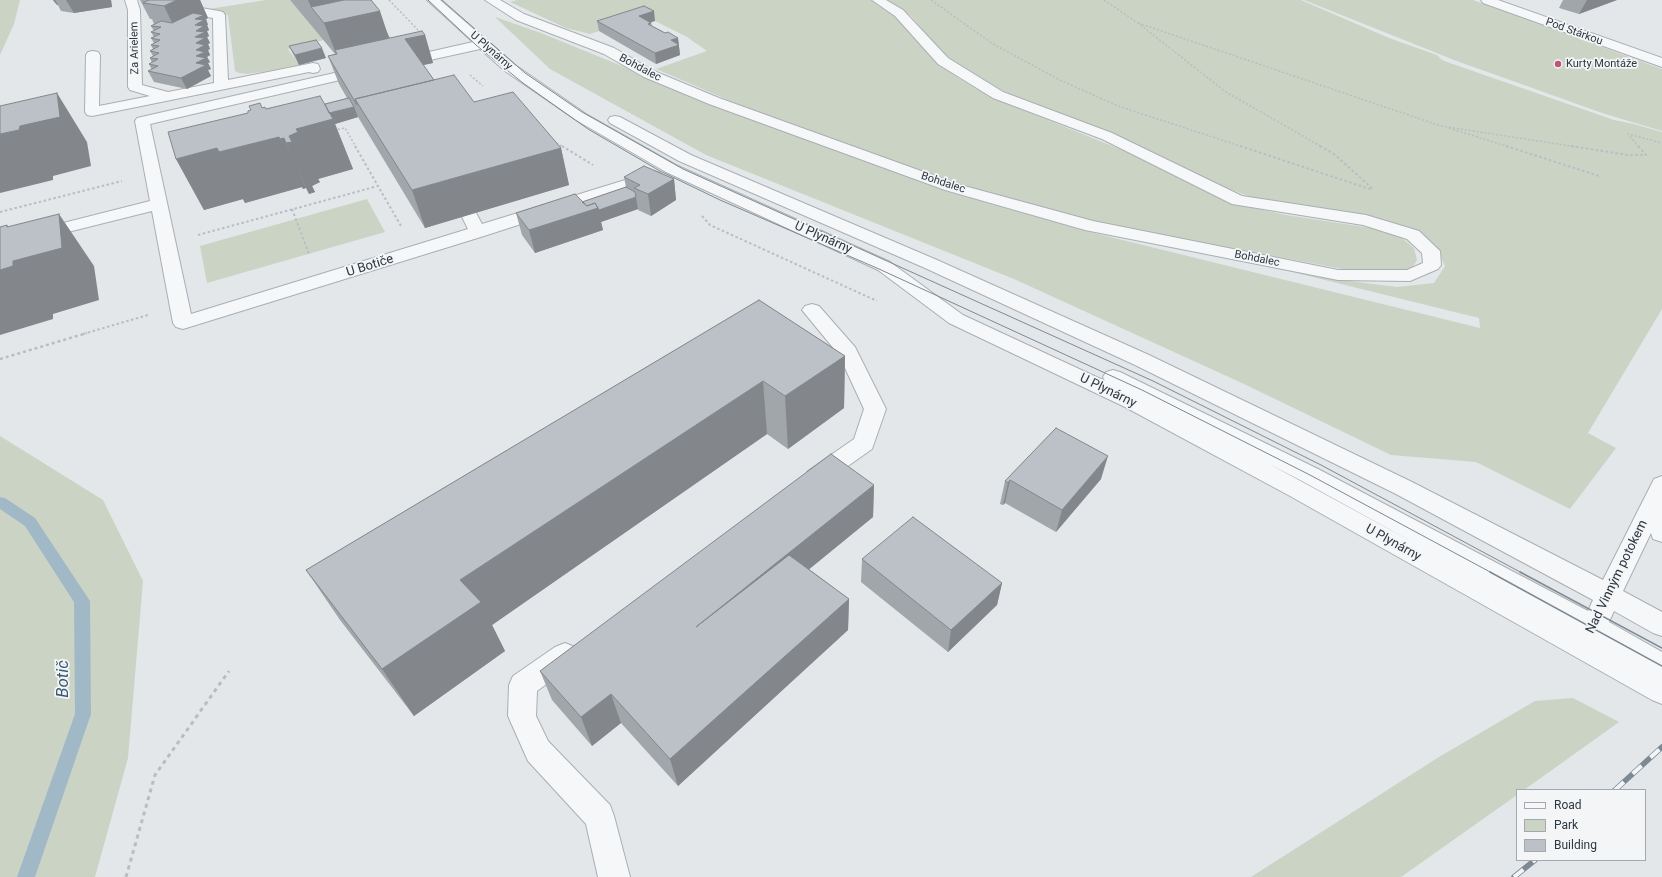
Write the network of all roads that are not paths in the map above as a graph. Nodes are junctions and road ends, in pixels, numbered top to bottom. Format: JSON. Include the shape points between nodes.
{"nodes":[{"id":1,"x":433,"y":0,"type":"edge"},
{"id":2,"x":491,"y":0,"type":"edge"},
{"id":3,"x":878,"y":0,"type":"edge"},
{"id":4,"x":1487,"y":0,"type":"edge"},
{"id":5,"x":133,"y":5,"type":"edge"},
{"id":6,"x":164,"y":6,"type":"edge"},
{"id":7,"x":471,"y":34,"type":"junction"},
{"id":8,"x":430,"y":43,"type":"dead end"},
{"id":9,"x":483,"y":44,"type":"junction"},
{"id":10,"x":93,"y":55,"type":"dead end"},
{"id":11,"x":1662,"y":63,"type":"edge"},
{"id":12,"x":328,"y":64,"type":"dead end"},
{"id":13,"x":313,"y":67,"type":"junction"},
{"id":14,"x":319,"y":81,"type":"junction"},
{"id":15,"x":221,"y":85,"type":"junction"},
{"id":16,"x":168,"y":97,"type":"junction"},
{"id":17,"x":552,"y":97,"type":"junction"},
{"id":18,"x":672,"y":169,"type":"junction"},
{"id":19,"x":158,"y":204,"type":"junction"},
{"id":20,"x":469,"y":215,"type":"dead end"},
{"id":21,"x":478,"y":232,"type":"junction"},
{"id":22,"x":0,"y":244,"type":"edge"},
{"id":23,"x":812,"y":310,"type":"dead end"},
{"id":24,"x":1662,"y":485,"type":"edge"},
{"id":25,"x":800,"y":488,"type":"edge"},
{"id":26,"x":1650,"y":509,"type":"junction"},
{"id":27,"x":1662,"y":532,"type":"edge"},
{"id":28,"x":1608,"y":596,"type":"junction"},
{"id":29,"x":1662,"y":625,"type":"edge"},
{"id":30,"x":1588,"y":637,"type":"junction"},
{"id":31,"x":581,"y":644,"type":"edge"},
{"id":32,"x":1662,"y":666,"type":"edge"},
{"id":33,"x":1662,"y":691,"type":"edge"},
{"id":34,"x":614,"y":877,"type":"edge"}],
"edges":[{"from":1,"to":7,"type":"street","name":"U Plynárny"},
{"from":2,"to":3,"type":"street","name":"Bohdalec","via":[[520,17],[609,51],[649,74],[714,101],[951,187],[1091,226],[1338,275],[1410,276],[1432,265],[1431,251],[1413,235],[1366,220],[1238,200],[1107,136],[998,95],[943,61],[899,13]]},
{"from":4,"to":11,"type":"street","name":"Pod Stárkou"},
{"from":5,"to":16,"type":"street","name":"Za Arielem","via":[[135,87]]},
{"from":6,"to":15,"type":"street","via":[[219,15]]},
{"from":7,"to":8,"type":"street"},
{"from":7,"to":9,"type":"street","name":"U Plynárny"},
{"from":9,"to":14,"type":"street","name":"U Botiče"},
{"from":9,"to":17,"type":"street","name":"U Plynárny","via":[[510,68]]},
{"from":10,"to":16,"type":"street","via":[[92,112]]},
{"from":12,"to":13,"type":"street"},
{"from":13,"to":14,"type":"street"},
{"from":13,"to":15,"type":"street"},
{"from":14,"to":19,"type":"street","name":"U Botiče","via":[[142,121]]},
{"from":15,"to":16,"type":"street"},
{"from":17,"to":18,"type":"street","name":"U Plynárny","via":[[581,117]]},
{"from":17,"to":28,"type":"street","name":"U Plynárny","via":[[598,110],[685,158],[728,178],[931,264],[1142,360],[1404,488]]},
{"from":18,"to":21,"type":"street","name":"U Botiče"},
{"from":18,"to":30,"type":"street","name":"U Plynárny","via":[[884,266],[956,319],[1153,413],[1298,490]]},
{"from":19,"to":21,"type":"street","name":"U Botiče","via":[[183,323]]},
{"from":19,"to":22,"type":"street"},
{"from":20,"to":21,"type":"street"},
{"from":23,"to":25,"type":"street","via":[[848,352],[875,409],[864,443]]},
{"from":24,"to":26,"type":"street","name":"Nad Vinným potokem"},
{"from":26,"to":27,"type":"street"},
{"from":26,"to":28,"type":"street","name":"Nad Vinným potokem"},
{"from":28,"to":29,"type":"street","name":"U Plynárny"},
{"from":28,"to":30,"type":"street","name":"Nad Vinným potokem"},
{"from":30,"to":32,"type":"street"},
{"from":30,"to":33,"type":"street","name":"U Plynárny"},
{"from":31,"to":34,"type":"street","via":[[523,685],[522,716],[538,750],[599,816]]}]}
